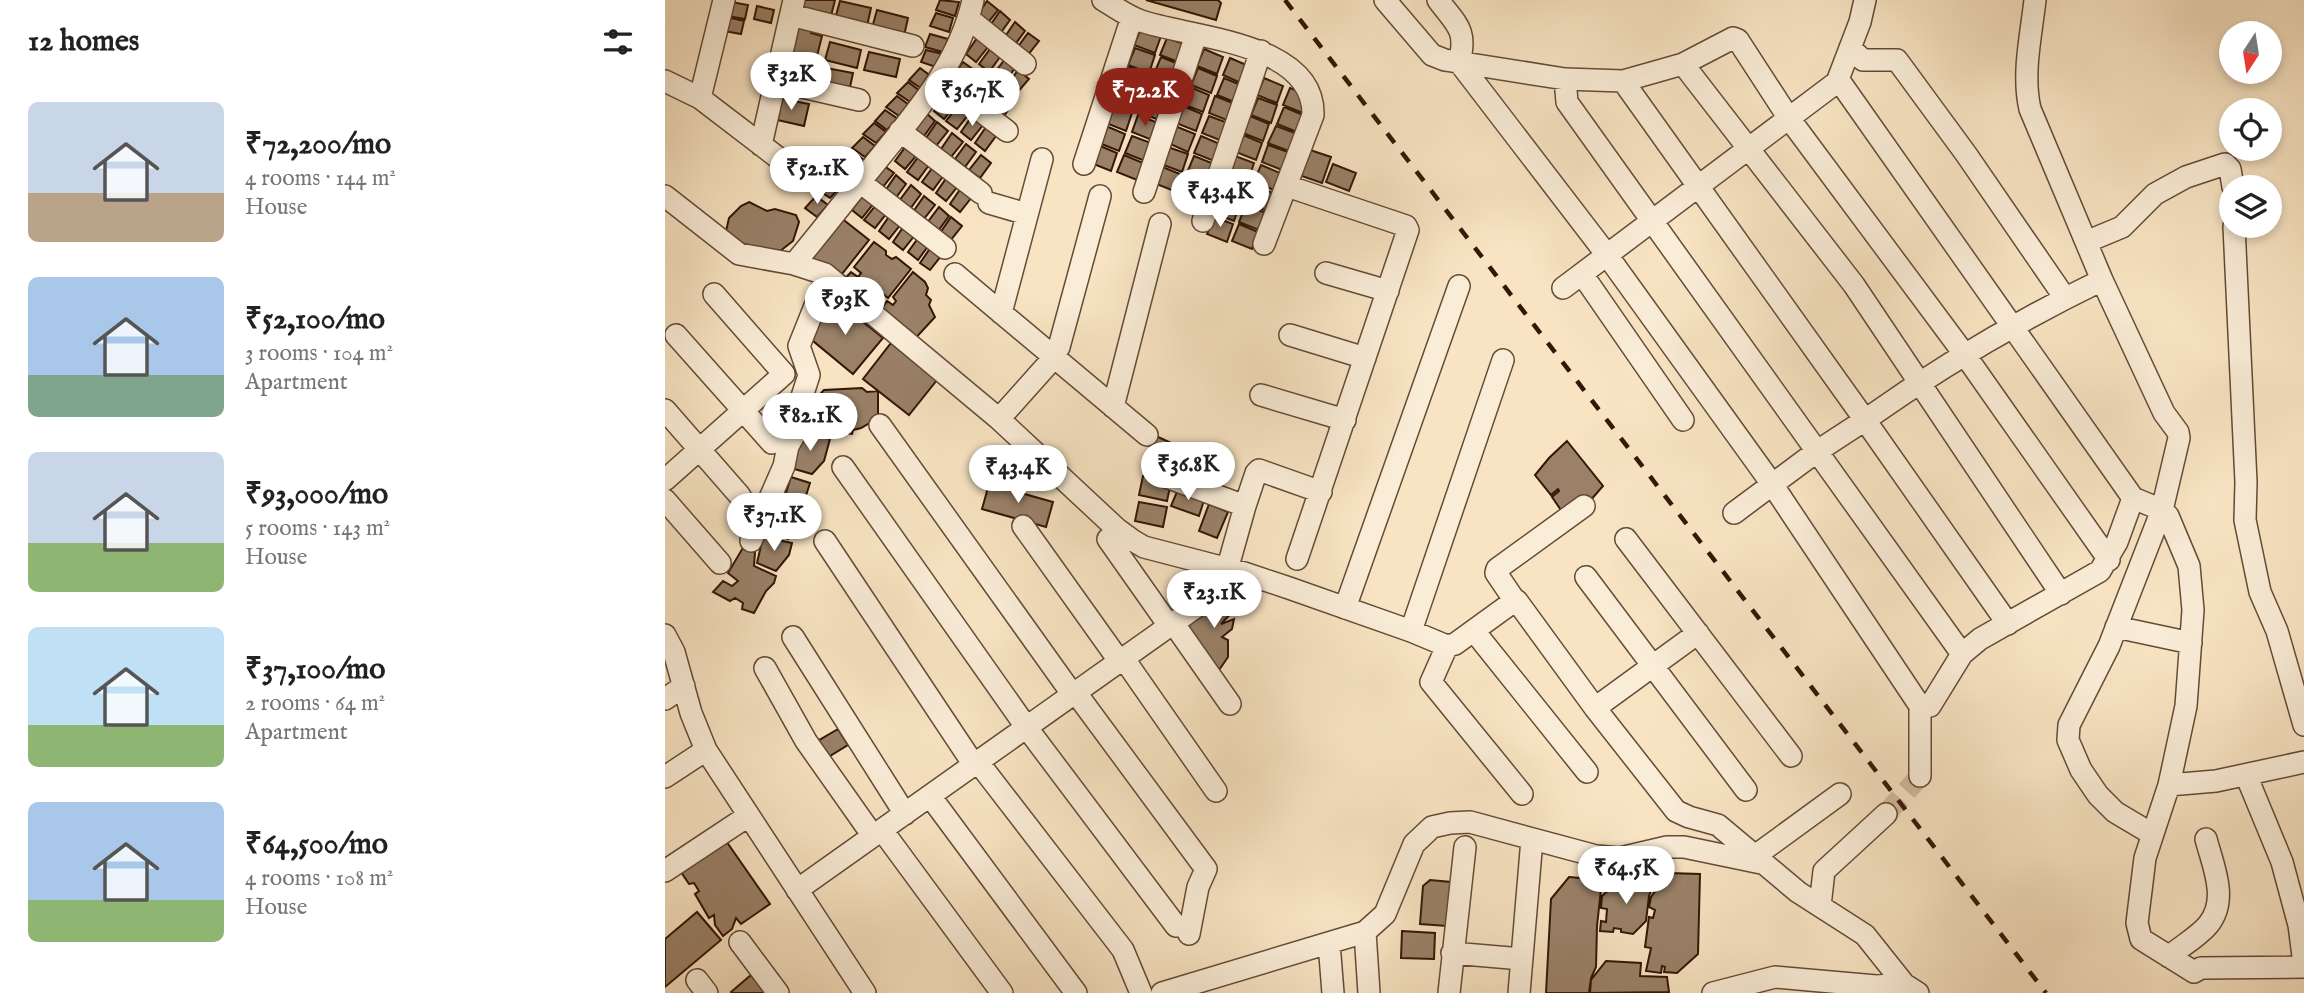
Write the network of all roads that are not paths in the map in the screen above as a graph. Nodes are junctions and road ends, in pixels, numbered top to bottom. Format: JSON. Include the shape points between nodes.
{"nodes":[{"id":1,"x":724,"y":0,"type":"edge"},
{"id":2,"x":1103,"y":0,"type":"edge"},
{"id":3,"x":1385,"y":0,"type":"edge"},
{"id":4,"x":1438,"y":0,"type":"edge"},
{"id":5,"x":1865,"y":0,"type":"edge"},
{"id":6,"x":2035,"y":0,"type":"edge"},
{"id":7,"x":792,"y":8,"type":"edge"},
{"id":8,"x":971,"y":10,"type":"edge"},
{"id":9,"x":1132,"y":17,"type":"junction"},
{"id":10,"x":1196,"y":35,"type":"junction"},
{"id":11,"x":913,"y":46,"type":"dead end"},
{"id":12,"x":1850,"y":48,"type":"junction"},
{"id":13,"x":1261,"y":51,"type":"junction"},
{"id":14,"x":1459,"y":62,"type":"junction"},
{"id":15,"x":1025,"y":64,"type":"dead end"},
{"id":16,"x":1683,"y":64,"type":"junction"},
{"id":17,"x":1566,"y":79,"type":"junction"},
{"id":18,"x":1838,"y":79,"type":"junction"},
{"id":19,"x":940,"y":80,"type":"junction"},
{"id":20,"x":1622,"y":81,"type":"junction"},
{"id":21,"x":776,"y":82,"type":"junction"},
{"id":22,"x":667,"y":86,"type":"edge"},
{"id":23,"x":700,"y":98,"type":"junction"},
{"id":24,"x":859,"y":100,"type":"dead end"},
{"id":25,"x":1788,"y":117,"type":"junction"},
{"id":26,"x":900,"y":131,"type":"junction"},
{"id":27,"x":1007,"y":131,"type":"dead end"},
{"id":28,"x":761,"y":145,"type":"junction"},
{"id":29,"x":1748,"y":149,"type":"junction"},
{"id":30,"x":1042,"y":159,"type":"dead end"},
{"id":31,"x":1084,"y":164,"type":"dead end"},
{"id":32,"x":798,"y":173,"type":"dead end"},
{"id":33,"x":2231,"y":175,"type":"edge"},
{"id":34,"x":860,"y":182,"type":"junction"},
{"id":35,"x":1287,"y":186,"type":"junction"},
{"id":36,"x":1699,"y":187,"type":"junction"},
{"id":37,"x":1144,"y":192,"type":"dead end"},
{"id":38,"x":1100,"y":195,"type":"dead end"},
{"id":39,"x":665,"y":196,"type":"edge"},
{"id":40,"x":1027,"y":214,"type":"junction"},
{"id":41,"x":1203,"y":221,"type":"dead end"},
{"id":42,"x":1651,"y":223,"type":"junction"},
{"id":43,"x":1160,"y":224,"type":"dead end"},
{"id":44,"x":2097,"y":238,"type":"junction"},
{"id":45,"x":2235,"y":238,"type":"edge"},
{"id":46,"x":1263,"y":244,"type":"dead end"},
{"id":47,"x":945,"y":248,"type":"dead end"},
{"id":48,"x":1607,"y":255,"type":"junction"},
{"id":49,"x":794,"y":264,"type":"junction"},
{"id":50,"x":1326,"y":273,"type":"dead end"},
{"id":51,"x":825,"y":274,"type":"junction"},
{"id":52,"x":955,"y":274,"type":"dead end"},
{"id":53,"x":1582,"y":274,"type":"junction"},
{"id":54,"x":2102,"y":280,"type":"junction"},
{"id":55,"x":1459,"y":286,"type":"dead end"},
{"id":56,"x":1563,"y":288,"type":"dead end"},
{"id":57,"x":1388,"y":290,"type":"junction"},
{"id":58,"x":714,"y":294,"type":"dead end"},
{"id":59,"x":2065,"y":298,"type":"junction"},
{"id":60,"x":1001,"y":313,"type":"junction"},
{"id":61,"x":2014,"y":326,"type":"junction"},
{"id":62,"x":676,"y":335,"type":"dead end"},
{"id":63,"x":1290,"y":335,"type":"dead end"},
{"id":64,"x":1965,"y":355,"type":"junction"},
{"id":65,"x":1053,"y":357,"type":"junction"},
{"id":66,"x":1365,"y":358,"type":"junction"},
{"id":67,"x":1503,"y":360,"type":"dead end"},
{"id":68,"x":1918,"y":383,"type":"junction"},
{"id":69,"x":1261,"y":395,"type":"dead end"},
{"id":70,"x":1113,"y":407,"type":"junction"},
{"id":71,"x":665,"y":410,"type":"edge"},
{"id":72,"x":742,"y":411,"type":"junction"},
{"id":73,"x":999,"y":419,"type":"junction"},
{"id":74,"x":1345,"y":420,"type":"junction"},
{"id":75,"x":1683,"y":420,"type":"dead end"},
{"id":76,"x":1865,"y":420,"type":"junction"},
{"id":77,"x":880,"y":425,"type":"dead end"},
{"id":78,"x":1147,"y":435,"type":"dead end"},
{"id":79,"x":772,"y":443,"type":"dead end"},
{"id":80,"x":698,"y":450,"type":"junction"},
{"id":81,"x":1816,"y":452,"type":"junction"},
{"id":82,"x":842,"y":467,"type":"dead end"},
{"id":83,"x":1161,"y":475,"type":"dead end"},
{"id":84,"x":665,"y":480,"type":"edge"},
{"id":85,"x":1772,"y":484,"type":"junction"},
{"id":86,"x":1321,"y":492,"type":"junction"},
{"id":87,"x":740,"y":496,"type":"dead end"},
{"id":88,"x":665,"y":500,"type":"edge"},
{"id":89,"x":2147,"y":504,"type":"junction"},
{"id":90,"x":1245,"y":506,"type":"junction"},
{"id":91,"x":1584,"y":506,"type":"dead end"},
{"id":92,"x":1734,"y":513,"type":"dead end"},
{"id":93,"x":1023,"y":526,"type":"dead end"},
{"id":94,"x":1108,"y":538,"type":"dead end"},
{"id":95,"x":1626,"y":539,"type":"dead end"},
{"id":96,"x":751,"y":541,"type":"dead end"},
{"id":97,"x":825,"y":541,"type":"dead end"},
{"id":98,"x":1297,"y":559,"type":"dead end"},
{"id":99,"x":2109,"y":560,"type":"junction"},
{"id":100,"x":720,"y":563,"type":"dead end"},
{"id":101,"x":1235,"y":571,"type":"junction"},
{"id":102,"x":1586,"y":577,"type":"dead end"},
{"id":103,"x":2061,"y":594,"type":"junction"},
{"id":104,"x":1515,"y":601,"type":"junction"},
{"id":105,"x":1345,"y":608,"type":"junction"},
{"id":106,"x":2008,"y":624,"type":"junction"},
{"id":107,"x":1172,"y":625,"type":"junction"},
{"id":108,"x":2116,"y":627,"type":"junction"},
{"id":109,"x":1411,"y":631,"type":"junction"},
{"id":110,"x":1473,"y":631,"type":"junction"},
{"id":111,"x":1698,"y":633,"type":"junction"},
{"id":112,"x":665,"y":635,"type":"edge"},
{"id":113,"x":793,"y":637,"type":"dead end"},
{"id":114,"x":2191,"y":643,"type":"junction"},
{"id":115,"x":1447,"y":646,"type":"junction"},
{"id":116,"x":1962,"y":654,"type":"junction"},
{"id":117,"x":1122,"y":661,"type":"junction"},
{"id":118,"x":1652,"y":665,"type":"junction"},
{"id":119,"x":765,"y":668,"type":"dead end"},
{"id":120,"x":684,"y":686,"type":"junction"},
{"id":121,"x":1074,"y":694,"type":"junction"},
{"id":122,"x":665,"y":699,"type":"edge"},
{"id":123,"x":1230,"y":704,"type":"dead end"},
{"id":124,"x":1920,"y":706,"type":"junction"},
{"id":125,"x":1595,"y":708,"type":"junction"},
{"id":126,"x":2304,"y":725,"type":"edge"},
{"id":127,"x":1027,"y":728,"type":"junction"},
{"id":128,"x":706,"y":750,"type":"junction"},
{"id":129,"x":1791,"y":756,"type":"dead end"},
{"id":130,"x":2304,"y":762,"type":"edge"},
{"id":131,"x":976,"y":763,"type":"junction"},
{"id":132,"x":1587,"y":772,"type":"dead end"},
{"id":133,"x":2246,"y":775,"type":"junction"},
{"id":134,"x":665,"y":776,"type":"edge"},
{"id":135,"x":1920,"y":776,"type":"tunnel mouth"},
{"id":136,"x":2169,"y":785,"type":"junction"},
{"id":137,"x":1746,"y":790,"type":"dead end"},
{"id":138,"x":1216,"y":791,"type":"dead end"},
{"id":139,"x":1522,"y":794,"type":"dead end"},
{"id":140,"x":1840,"y":794,"type":"dead end"},
{"id":141,"x":930,"y":796,"type":"junction"},
{"id":142,"x":905,"y":814,"type":"junction"},
{"id":143,"x":1887,"y":814,"type":"tunnel mouth"},
{"id":144,"x":748,"y":816,"type":"junction"},
{"id":145,"x":878,"y":833,"type":"junction"},
{"id":146,"x":2152,"y":834,"type":"junction"},
{"id":147,"x":1532,"y":839,"type":"junction"},
{"id":148,"x":2206,"y":839,"type":"dead end"},
{"id":149,"x":1465,"y":846,"type":"dead end"},
{"id":150,"x":1759,"y":860,"type":"junction"},
{"id":151,"x":665,"y":871,"type":"edge"},
{"id":152,"x":797,"y":890,"type":"junction"},
{"id":153,"x":1820,"y":906,"type":"junction"},
{"id":154,"x":1366,"y":932,"type":"junction"},
{"id":155,"x":740,"y":942,"type":"dead end"},
{"id":156,"x":1329,"y":943,"type":"junction"},
{"id":157,"x":1452,"y":953,"type":"junction"},
{"id":158,"x":2169,"y":957,"type":"junction"},
{"id":159,"x":1522,"y":959,"type":"junction"},
{"id":160,"x":2304,"y":965,"type":"edge"},
{"id":161,"x":2194,"y":983,"type":"edge"},
{"id":162,"x":1911,"y":988,"type":"edge"},
{"id":163,"x":778,"y":993,"type":"edge"},
{"id":164,"x":865,"y":993,"type":"edge"},
{"id":165,"x":1002,"y":993,"type":"edge"},
{"id":166,"x":1076,"y":993,"type":"edge"},
{"id":167,"x":1141,"y":993,"type":"edge"},
{"id":168,"x":1162,"y":993,"type":"edge"},
{"id":169,"x":1333,"y":993,"type":"edge"},
{"id":170,"x":1369,"y":993,"type":"edge"},
{"id":171,"x":1449,"y":993,"type":"edge"},
{"id":172,"x":1519,"y":993,"type":"edge"},
{"id":173,"x":1713,"y":993,"type":"edge"}],
"edges":[{"from":1,"to":23,"type":"street"},
{"from":2,"to":9,"type":"street"},
{"from":3,"to":14,"type":"street","via":[[1432,55]]},
{"from":4,"to":14,"type":"street","via":[[1464,37]]},
{"from":5,"to":12,"type":"street"},
{"from":6,"to":44,"type":"street","via":[[2026,77],[2030,109]]},
{"from":7,"to":11,"type":"street"},
{"from":7,"to":21,"type":"street"},
{"from":8,"to":15,"type":"street"},
{"from":8,"to":19,"type":"street"},
{"from":9,"to":10,"type":"street"},
{"from":9,"to":31,"type":"street"},
{"from":10,"to":13,"type":"street"},
{"from":10,"to":37,"type":"street"},
{"from":12,"to":18,"type":"street"},
{"from":12,"to":59,"type":"street","via":[[1863,60],[1897,60]]},
{"from":13,"to":35,"type":"street","via":[[1289,67],[1314,100],[1313,115]]},
{"from":13,"to":41,"type":"street"},
{"from":14,"to":17,"type":"street"},
{"from":14,"to":48,"type":"street"},
{"from":16,"to":20,"type":"street"},
{"from":16,"to":25,"type":"street","via":[[1736,38]]},
{"from":16,"to":29,"type":"street"},
{"from":17,"to":20,"type":"street"},
{"from":17,"to":42,"type":"street","via":[[1567,102]]},
{"from":18,"to":25,"type":"street"},
{"from":18,"to":61,"type":"street"},
{"from":19,"to":26,"type":"street"},
{"from":19,"to":27,"type":"street"},
{"from":20,"to":36,"type":"street"},
{"from":21,"to":24,"type":"street"},
{"from":21,"to":28,"type":"street"},
{"from":22,"to":23,"type":"street"},
{"from":23,"to":28,"type":"street"},
{"from":25,"to":29,"type":"street"},
{"from":25,"to":64,"type":"street"},
{"from":26,"to":34,"type":"street"},
{"from":26,"to":40,"type":"street","via":[[985,198]]},
{"from":28,"to":32,"type":"street"},
{"from":29,"to":36,"type":"street"},
{"from":29,"to":68,"type":"street","via":[[1854,285]]},
{"from":30,"to":40,"type":"street"},
{"from":33,"to":44,"type":"street","via":[[2225,164],[2186,177],[2155,194],[2122,227]]},
{"from":34,"to":47,"type":"street"},
{"from":34,"to":49,"type":"street"},
{"from":35,"to":46,"type":"street"},
{"from":35,"to":57,"type":"street","via":[[1408,228]]},
{"from":36,"to":42,"type":"street"},
{"from":36,"to":76,"type":"street"},
{"from":38,"to":65,"type":"street"},
{"from":39,"to":49,"type":"street","via":[[739,254]]},
{"from":40,"to":60,"type":"street"},
{"from":42,"to":48,"type":"street"},
{"from":42,"to":81,"type":"street"},
{"from":43,"to":70,"type":"street"},
{"from":44,"to":54,"type":"street"},
{"from":45,"to":126,"type":"street","via":[[2245,520],[2260,592],[2277,631]]},
{"from":48,"to":53,"type":"street"},
{"from":48,"to":85,"type":"street"},
{"from":49,"to":51,"type":"street"},
{"from":50,"to":57,"type":"street"},
{"from":51,"to":73,"type":"street"},
{"from":51,"to":96,"type":"street","via":[[799,345],[809,375],[797,430]]},
{"from":52,"to":60,"type":"street"},
{"from":53,"to":56,"type":"street"},
{"from":53,"to":75,"type":"street"},
{"from":54,"to":59,"type":"street"},
{"from":54,"to":89,"type":"street","via":[[2178,443]]},
{"from":55,"to":105,"type":"street"},
{"from":57,"to":66,"type":"street"},
{"from":58,"to":72,"type":"street","via":[[785,374]]},
{"from":59,"to":61,"type":"street"},
{"from":60,"to":65,"type":"street"},
{"from":61,"to":64,"type":"street"},
{"from":61,"to":89,"type":"street"},
{"from":62,"to":72,"type":"street"},
{"from":63,"to":66,"type":"street"},
{"from":64,"to":68,"type":"street"},
{"from":64,"to":99,"type":"street"},
{"from":65,"to":70,"type":"street"},
{"from":65,"to":73,"type":"street"},
{"from":66,"to":74,"type":"street"},
{"from":67,"to":109,"type":"street"},
{"from":68,"to":76,"type":"street"},
{"from":68,"to":103,"type":"street"},
{"from":69,"to":74,"type":"street"},
{"from":70,"to":78,"type":"street"},
{"from":71,"to":80,"type":"street"},
{"from":72,"to":79,"type":"street"},
{"from":72,"to":80,"type":"street"},
{"from":73,"to":101,"type":"street","via":[[1132,540]]},
{"from":74,"to":86,"type":"street"},
{"from":76,"to":81,"type":"street"},
{"from":76,"to":106,"type":"street"},
{"from":77,"to":121,"type":"street"},
{"from":80,"to":84,"type":"street"},
{"from":80,"to":87,"type":"street"},
{"from":81,"to":85,"type":"street"},
{"from":81,"to":116,"type":"street"},
{"from":82,"to":127,"type":"street"},
{"from":83,"to":90,"type":"street"},
{"from":85,"to":92,"type":"street"},
{"from":85,"to":124,"type":"street"},
{"from":86,"to":90,"type":"street","via":[[1259,470]]},
{"from":86,"to":98,"type":"street"},
{"from":88,"to":100,"type":"street"},
{"from":89,"to":99,"type":"street"},
{"from":89,"to":108,"type":"street"},
{"from":89,"to":114,"type":"street","via":[[2176,533],[2189,566]]},
{"from":90,"to":101,"type":"street"},
{"from":91,"to":104,"type":"street","via":[[1497,569]]},
{"from":93,"to":117,"type":"street"},
{"from":94,"to":107,"type":"street"},
{"from":95,"to":111,"type":"street"},
{"from":97,"to":131,"type":"street"},
{"from":99,"to":103,"type":"street","via":[[2100,571]]},
{"from":101,"to":105,"type":"street"},
{"from":101,"to":107,"type":"street"},
{"from":102,"to":118,"type":"street"},
{"from":103,"to":106,"type":"street"},
{"from":104,"to":110,"type":"street"},
{"from":104,"to":125,"type":"street"},
{"from":105,"to":109,"type":"street"},
{"from":106,"to":116,"type":"street"},
{"from":107,"to":117,"type":"street"},
{"from":107,"to":123,"type":"street"},
{"from":108,"to":114,"type":"street"},
{"from":108,"to":146,"type":"street","via":[[2077,705],[2068,740],[2098,795],[2115,812]]},
{"from":109,"to":115,"type":"street"},
{"from":110,"to":115,"type":"street"},
{"from":110,"to":132,"type":"street"},
{"from":111,"to":118,"type":"street"},
{"from":111,"to":129,"type":"street"},
{"from":112,"to":120,"type":"street"},
{"from":113,"to":142,"type":"street"},
{"from":114,"to":136,"type":"street","via":[[2186,706]]},
{"from":115,"to":139,"type":"street","via":[[1431,682]]},
{"from":116,"to":124,"type":"street","via":[[1930,706]]},
{"from":117,"to":121,"type":"street"},
{"from":117,"to":138,"type":"street"},
{"from":118,"to":125,"type":"street"},
{"from":118,"to":137,"type":"street"},
{"from":119,"to":145,"type":"street","via":[[806,741]]},
{"from":120,"to":122,"type":"street"},
{"from":120,"to":128,"type":"street"},
{"from":121,"to":127,"type":"street"},
{"from":121,"to":127,"type":"street","via":[[1206,869],[1183,930]]},
{"from":124,"to":135,"type":"street"},
{"from":125,"to":150,"type":"street","via":[[1677,811],[1717,825]]},
{"from":127,"to":131,"type":"street"},
{"from":128,"to":134,"type":"street"},
{"from":128,"to":144,"type":"street"},
{"from":130,"to":133,"type":"street"},
{"from":131,"to":141,"type":"street"},
{"from":131,"to":167,"type":"street","via":[[1123,950]]},
{"from":133,"to":136,"type":"street"},
{"from":133,"to":160,"type":"street","via":[[2282,862]]},
{"from":136,"to":146,"type":"street"},
{"from":140,"to":150,"type":"street"},
{"from":141,"to":142,"type":"street"},
{"from":141,"to":166,"type":"street"},
{"from":142,"to":145,"type":"street"},
{"from":143,"to":153,"type":"street","via":[[1824,872]]},
{"from":144,"to":151,"type":"street"},
{"from":144,"to":152,"type":"street"},
{"from":145,"to":152,"type":"street"},
{"from":145,"to":165,"type":"street"},
{"from":146,"to":158,"type":"street","via":[[2137,931],[2141,939]]},
{"from":147,"to":150,"type":"street","via":[[1596,856],[1621,858],[1684,847]]},
{"from":147,"to":154,"type":"street","via":[[1470,822],[1432,827],[1414,844],[1385,914]]},
{"from":147,"to":159,"type":"street"},
{"from":148,"to":158,"type":"street","via":[[2219,890],[2217,909],[2208,925]]},
{"from":149,"to":157,"type":"street"},
{"from":150,"to":153,"type":"street"},
{"from":152,"to":164,"type":"street"},
{"from":153,"to":162,"type":"street","via":[[1865,935]]},
{"from":154,"to":156,"type":"street"},
{"from":154,"to":170,"type":"street"},
{"from":155,"to":163,"type":"street"},
{"from":156,"to":168,"type":"street"},
{"from":156,"to":169,"type":"street"},
{"from":157,"to":159,"type":"street"},
{"from":157,"to":171,"type":"street"},
{"from":158,"to":161,"type":"street"},
{"from":159,"to":172,"type":"street"},
{"from":160,"to":161,"type":"street","via":[[2201,968]]},
{"from":162,"to":173,"type":"street","via":[[1776,977]]}]}
